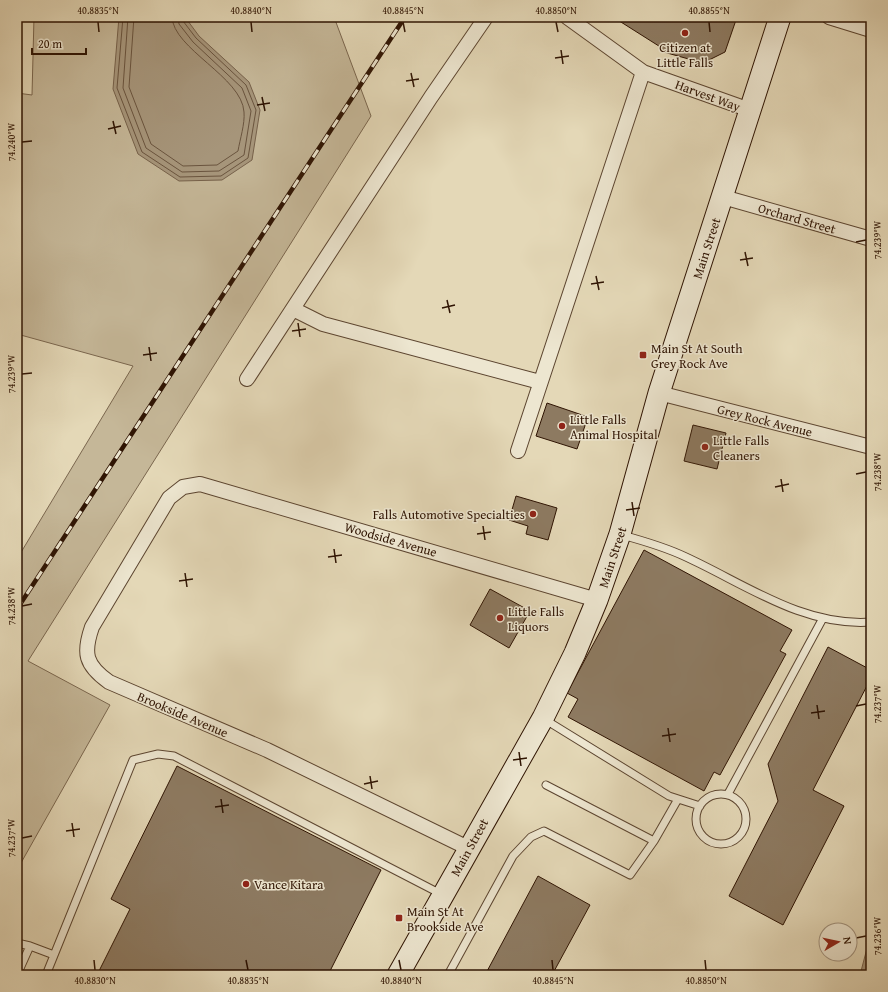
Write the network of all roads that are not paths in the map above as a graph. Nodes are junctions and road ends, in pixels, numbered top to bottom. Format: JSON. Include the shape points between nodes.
{"nodes":[{"id":1,"x":486,"y":17,"type":"edge"},
{"id":2,"x":567,"y":17,"type":"edge"},
{"id":3,"x":780,"y":17,"type":"edge"},
{"id":4,"x":829,"y":17,"type":"edge"},
{"id":5,"x":871,"y":30,"type":"edge"},
{"id":6,"x":643,"y":72,"type":"junction"},
{"id":7,"x":750,"y":110,"type":"junction"},
{"id":8,"x":723,"y":197,"type":"junction"},
{"id":9,"x":871,"y":239,"type":"edge"},
{"id":10,"x":293,"y":309,"type":"junction"},
{"id":11,"x":247,"y":379,"type":"dead end"},
{"id":12,"x":540,"y":382,"type":"junction"},
{"id":13,"x":659,"y":393,"type":"junction"},
{"id":14,"x":871,"y":447,"type":"edge"},
{"id":15,"x":518,"y":451,"type":"dead end"},
{"id":16,"x":183,"y":487,"type":"joint"},
{"id":17,"x":620,"y":534,"type":"junction"},
{"id":18,"x":597,"y":600,"type":"junction"},
{"id":19,"x":823,"y":618,"type":"junction"},
{"id":20,"x":871,"y":622,"type":"edge"},
{"id":21,"x":543,"y":718,"type":"junction"},
{"id":22,"x":546,"y":785,"type":"dead end"},
{"id":23,"x":728,"y":794,"type":"junction"},
{"id":24,"x":678,"y":799,"type":"junction"},
{"id":25,"x":700,"y":806,"type":"junction"},
{"id":26,"x":654,"y":841,"type":"junction"},
{"id":27,"x":468,"y":848,"type":"junction"},
{"id":28,"x":442,"y":895,"type":"junction"},
{"id":29,"x":17,"y":943,"type":"edge"},
{"id":30,"x":30,"y":946,"type":"junction"},
{"id":31,"x":54,"y":955,"type":"junction"},
{"id":32,"x":17,"y":975,"type":"edge"},
{"id":33,"x":46,"y":975,"type":"edge"},
{"id":34,"x":398,"y":975,"type":"edge"},
{"id":35,"x":448,"y":975,"type":"edge"}],
"edges":[{"from":1,"to":10,"type":"street"},
{"from":2,"to":6,"type":"street","name":"Harvest Way"},
{"from":3,"to":7,"type":"main road","name":"Main Street"},
{"from":4,"to":5,"type":"street"},
{"from":6,"to":7,"type":"street","name":"Harvest Way"},
{"from":6,"to":12,"type":"street"},
{"from":7,"to":8,"type":"main road","name":"Main Street"},
{"from":8,"to":9,"type":"street","name":"Orchard Street"},
{"from":8,"to":13,"type":"main road","name":"Main Street"},
{"from":10,"to":11,"type":"street"},
{"from":10,"to":12,"type":"street","via":[[323,324]]},
{"from":12,"to":15,"type":"street"},
{"from":13,"to":14,"type":"street","name":"Grey Rock Avenue"},
{"from":13,"to":17,"type":"main road","name":"Main Street"},
{"from":16,"to":18,"type":"street","name":"Woodside Avenue","via":[[200,484],[209,486]]},
{"from":16,"to":27,"type":"street","name":"Brookside Avenue","via":[[169,498],[160,511],[92,627],[86,650],[88,659],[98,674],[123,689],[268,750]]},
{"from":17,"to":18,"type":"main road","name":"Main Street"},
{"from":17,"to":19,"type":"lane","via":[[663,547],[776,603]]},
{"from":18,"to":21,"type":"main road","name":"Main Street","via":[[575,653]]},
{"from":19,"to":20,"type":"lane"},
{"from":19,"to":23,"type":"lane"},
{"from":21,"to":24,"type":"lane","via":[[669,796]]},
{"from":21,"to":27,"type":"main road","name":"Main Street"},
{"from":22,"to":26,"type":"lane"},
{"from":23,"to":25,"type":"lane","via":[[712,795]]},
{"from":23,"to":25,"type":"lane","via":[[741,803],[747,818],[742,834],[728,844],[711,842],[704,838],[696,822]]},
{"from":24,"to":25,"type":"lane"},
{"from":24,"to":26,"type":"lane"},
{"from":26,"to":35,"type":"lane","via":[[630,875],[544,831],[531,838],[512,856]]},
{"from":27,"to":28,"type":"main road","name":"Main Street"},
{"from":28,"to":31,"type":"lane","via":[[174,756],[158,754],[133,760]]},
{"from":28,"to":34,"type":"main road","name":"Main Street"},
{"from":29,"to":30,"type":"lane"},
{"from":30,"to":31,"type":"lane"},
{"from":30,"to":32,"type":"lane"},
{"from":31,"to":33,"type":"lane"}]}
